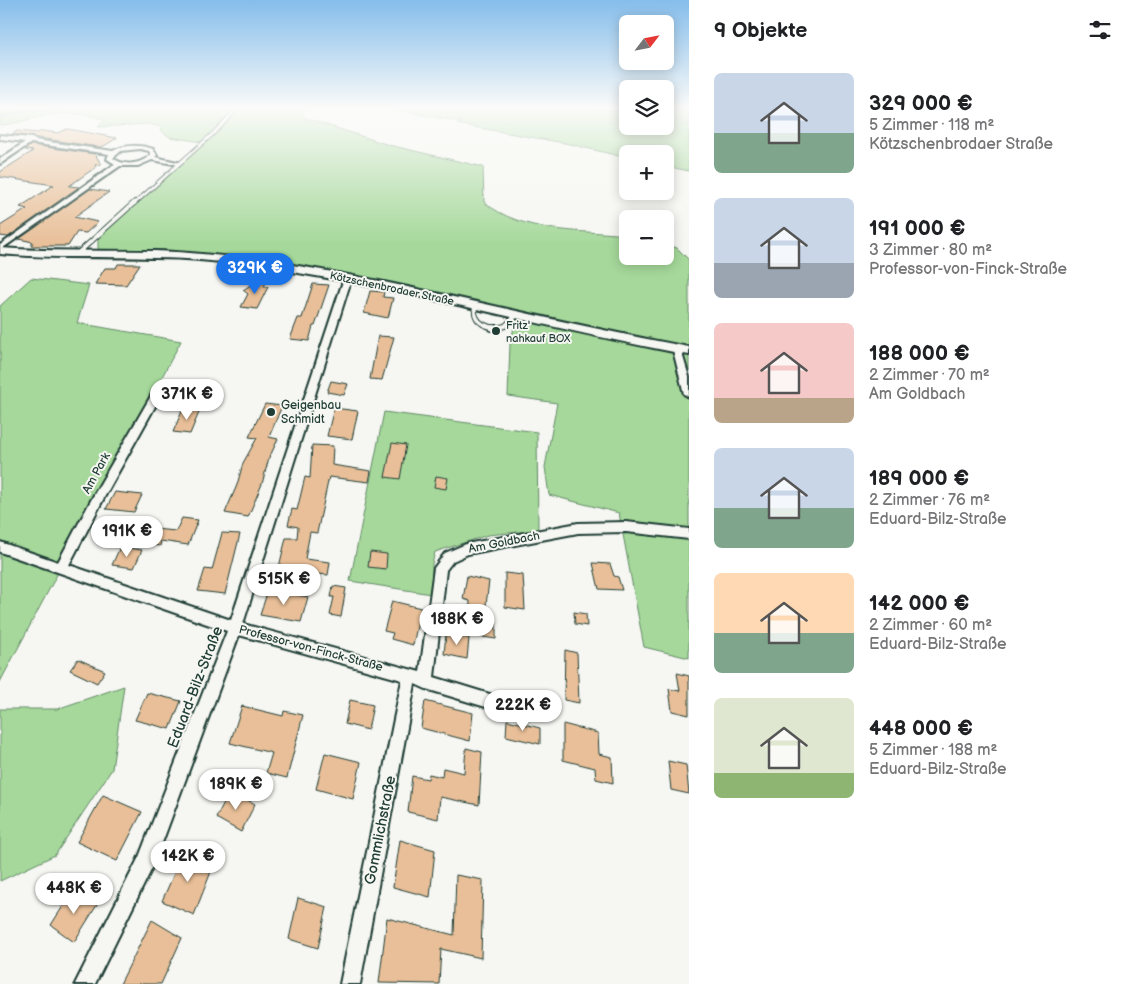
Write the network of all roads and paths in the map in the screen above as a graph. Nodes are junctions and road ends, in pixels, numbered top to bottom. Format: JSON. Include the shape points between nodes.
{"nodes":[{"id":1,"x":13,"y":153,"type":"edge"},
{"id":2,"x":114,"y":153,"type":"edge"},
{"id":3,"x":154,"y":153,"type":"edge"},
{"id":4,"x":191,"y":153,"type":"edge"},
{"id":5,"x":151,"y":158,"type":"junction"},
{"id":6,"x":0,"y":162,"type":"edge"},
{"id":7,"x":179,"y":163,"type":"junction"},
{"id":8,"x":119,"y":164,"type":"junction"},
{"id":9,"x":0,"y":249,"type":"edge"},
{"id":10,"x":77,"y":254,"type":"junction"},
{"id":11,"x":348,"y":277,"type":"junction"},
{"id":12,"x":475,"y":305,"type":"junction"},
{"id":13,"x":517,"y":315,"type":"junction"},
{"id":14,"x":683,"y":351,"type":"edge"},
{"id":15,"x":157,"y":394,"type":"dead end"},
{"id":16,"x":689,"y":394,"type":"edge"},
{"id":17,"x":689,"y":534,"type":"edge"},
{"id":18,"x":0,"y":547,"type":"edge"},
{"id":19,"x":61,"y":568,"type":"junction"},
{"id":20,"x":235,"y":628,"type":"junction"},
{"id":21,"x":410,"y":675,"type":"junction"},
{"id":22,"x":426,"y":682,"type":"junction"},
{"id":23,"x":509,"y":707,"type":"dead end"},
{"id":24,"x":85,"y":984,"type":"edge"},
{"id":25,"x":350,"y":984,"type":"edge"}],
"edges":[{"from":1,"to":6,"type":"street"},
{"from":2,"to":8,"type":"street","via":[[110,159]]},
{"from":3,"to":5,"type":"street"},
{"from":4,"to":7,"type":"lane"},
{"from":5,"to":7,"type":"street"},
{"from":5,"to":8,"type":"street","via":[[140,163]]},
{"from":7,"to":10,"type":"lane"},
{"from":8,"to":9,"type":"street"},
{"from":9,"to":10,"type":"street","name":"Kötzschenbrodaer Straße"},
{"from":10,"to":11,"type":"street","name":"Kötzschenbrodaer Straße","via":[[204,257]]},
{"from":11,"to":12,"type":"street","name":"Kötzschenbrodaer Straße"},
{"from":11,"to":20,"type":"street","name":"Eduard-Bilz-Straße"},
{"from":12,"to":13,"type":"street","name":"Kötzschenbrodaer Straße"},
{"from":12,"to":13,"type":"lane","via":[[476,320],[484,326],[504,326]]},
{"from":13,"to":14,"type":"street","name":"Kötzschenbrodaer Straße"},
{"from":14,"to":16,"type":"street"},
{"from":15,"to":19,"type":"street","name":"Am Park"},
{"from":17,"to":22,"type":"street","name":"Am Goldbach","via":[[626,527],[578,528],[457,552],[440,568]]},
{"from":18,"to":19,"type":"street","name":"Professor-von-Finck-Straße"},
{"from":19,"to":20,"type":"street","name":"Professor-von-Finck-Straße"},
{"from":20,"to":21,"type":"street","name":"Professor-von-Finck-Straße"},
{"from":20,"to":24,"type":"street","name":"Eduard-Bilz-Straße","via":[[146,862]]},
{"from":21,"to":22,"type":"street","name":"Professor-von-Finck-Straße"},
{"from":21,"to":25,"type":"street","name":"Gommlichstraße"},
{"from":22,"to":23,"type":"street","name":"Professor-von-Finck-Straße"}]}
